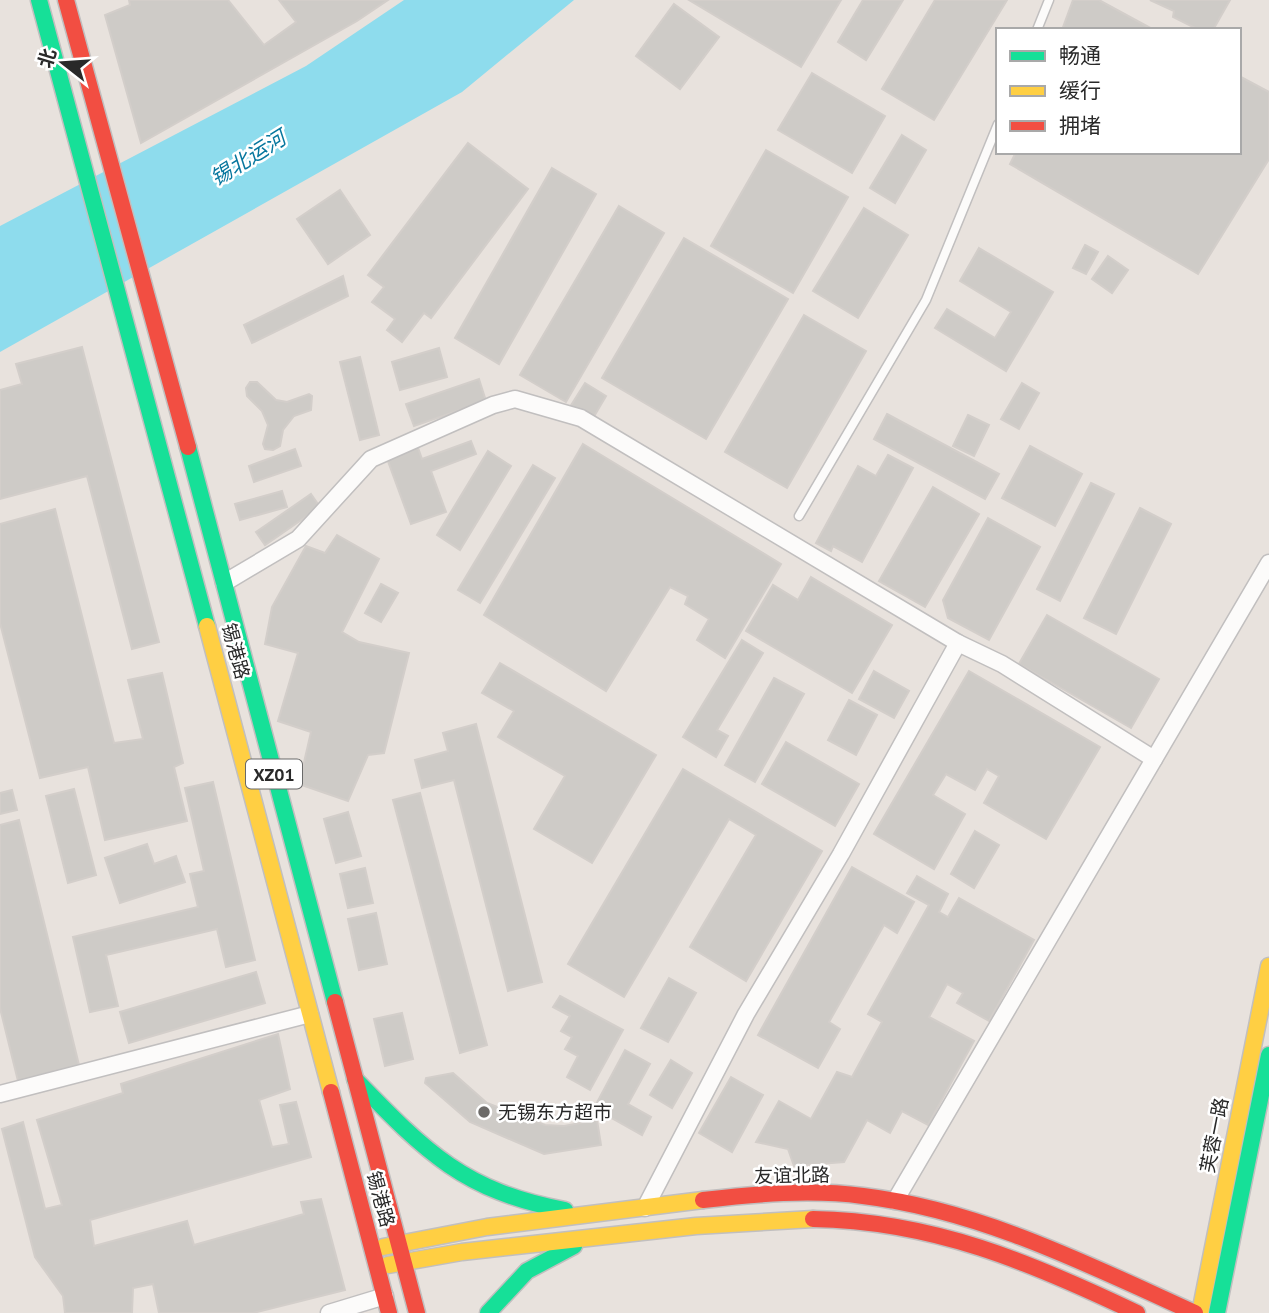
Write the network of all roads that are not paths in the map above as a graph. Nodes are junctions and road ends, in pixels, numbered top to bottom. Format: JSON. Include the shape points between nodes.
{"nodes":[{"id":1,"x":38,"y":0,"type":"edge"},
{"id":2,"x":66,"y":0,"type":"edge"},
{"id":3,"x":1049,"y":0,"type":"edge"},
{"id":4,"x":1038,"y":28,"type":"edge"},
{"id":5,"x":996,"y":129,"type":"edge"},
{"id":6,"x":799,"y":516,"type":"dead end"},
{"id":7,"x":1269,"y":563,"type":"edge"},
{"id":8,"x":224,"y":583,"type":"junction"},
{"id":9,"x":958,"y":643,"type":"junction"},
{"id":10,"x":1154,"y":759,"type":"junction"},
{"id":11,"x":1269,"y":966,"type":"edge"},
{"id":12,"x":310,"y":1014,"type":"junction"},
{"id":13,"x":1269,"y":1055,"type":"edge"},
{"id":14,"x":354,"y":1079,"type":"junction"},
{"id":15,"x":0,"y":1094,"type":"edge"},
{"id":16,"x":895,"y":1201,"type":"junction"},
{"id":17,"x":645,"y":1208,"type":"junction"},
{"id":18,"x":587,"y":1215,"type":"junction"},
{"id":19,"x":585,"y":1240,"type":"junction"},
{"id":20,"x":398,"y":1243,"type":"junction"},
{"id":21,"x":372,"y":1250,"type":"junction"},
{"id":22,"x":403,"y":1262,"type":"junction"},
{"id":23,"x":377,"y":1268,"type":"junction"},
{"id":24,"x":385,"y":1296,"type":"junction"},
{"id":25,"x":329,"y":1313,"type":"edge"},
{"id":26,"x":389,"y":1313,"type":"edge"},
{"id":27,"x":417,"y":1313,"type":"edge"},
{"id":28,"x":488,"y":1313,"type":"edge"},
{"id":29,"x":1137,"y":1313,"type":"edge"},
{"id":30,"x":1198,"y":1313,"type":"edge"},
{"id":31,"x":1217,"y":1313,"type":"edge"}],
"edges":[{"from":1,"to":12,"type":"main road","name":"锡港路","number":"XZ01"},
{"from":2,"to":8,"type":"main road","name":"锡港路","number":"XZ01"},
{"from":3,"to":4,"type":"lane"},
{"from":5,"to":6,"type":"lane","via":[[926,300]]},
{"from":7,"to":10,"type":"street"},
{"from":8,"to":9,"type":"street","via":[[298,539],[371,459],[515,399],[581,418]]},
{"from":8,"to":14,"type":"main road","name":"锡港路","number":"XZ01"},
{"from":9,"to":10,"type":"street","via":[[1002,664]]},
{"from":9,"to":17,"type":"street","via":[[746,1014]]},
{"from":10,"to":16,"type":"street"},
{"from":11,"to":30,"type":"main road","name":"芙蓉一路"},
{"from":12,"to":15,"type":"street"},
{"from":12,"to":21,"type":"main road","name":"锡港路","number":"XZ01"},
{"from":13,"to":31,"type":"main road","name":"芙蓉一路"},
{"from":14,"to":18,"type":"main road","via":[[455,1171],[499,1194]]},
{"from":14,"to":20,"type":"main road","name":"锡港路","number":"XZ01"},
{"from":16,"to":17,"type":"main road","name":"友谊北路","via":[[777,1195]]},
{"from":16,"to":30,"type":"main road","name":"友谊北路","via":[[1033,1241]]},
{"from":17,"to":18,"type":"main road","name":"友谊北路"},
{"from":18,"to":20,"type":"main road","name":"友谊北路"},
{"from":19,"to":22,"type":"main road"},
{"from":19,"to":28,"type":"main road","via":[[527,1271]]},
{"from":19,"to":29,"type":"main road","via":[[754,1219],[880,1222],[1007,1256]]},
{"from":20,"to":21,"type":"main road","name":"友谊北路"},
{"from":20,"to":22,"type":"main road","name":"锡港路","number":"XZ01"},
{"from":21,"to":23,"type":"main road","name":"锡港路","number":"XZ01"},
{"from":22,"to":23,"type":"main road"},
{"from":22,"to":27,"type":"main road","name":"锡港路","number":"XZ01"},
{"from":23,"to":24,"type":"main road","name":"锡港路","number":"XZ01"},
{"from":24,"to":25,"type":"street"},
{"from":24,"to":26,"type":"main road","name":"锡港路","number":"XZ01"}]}
